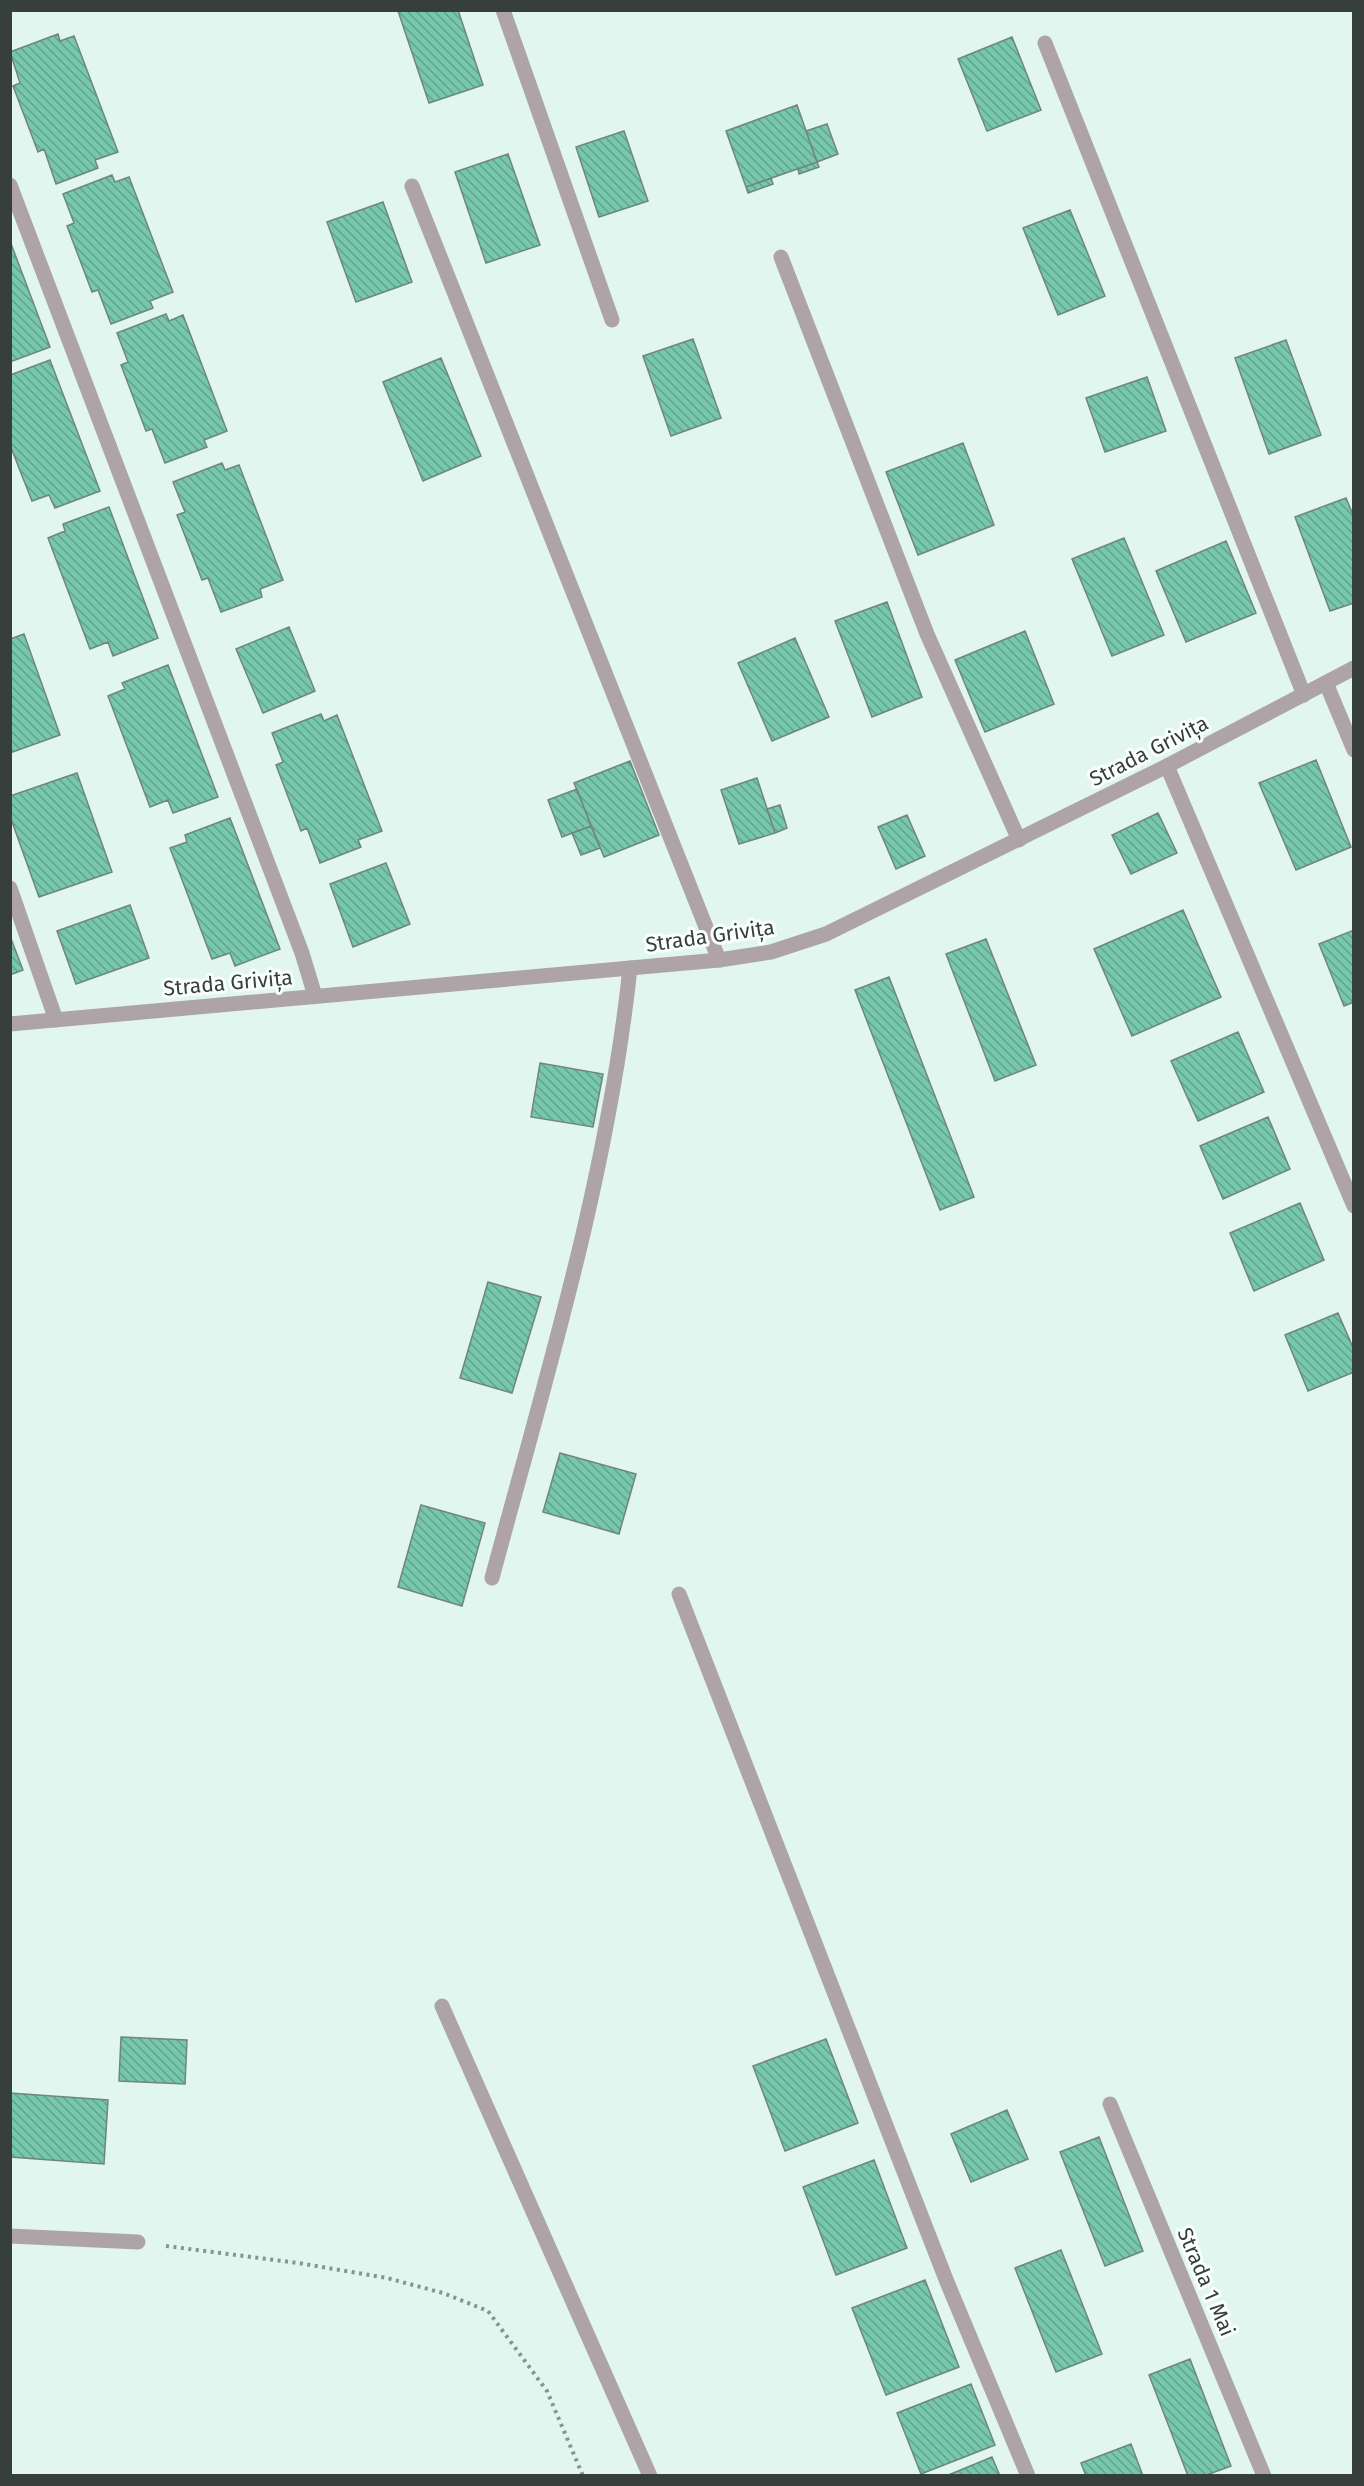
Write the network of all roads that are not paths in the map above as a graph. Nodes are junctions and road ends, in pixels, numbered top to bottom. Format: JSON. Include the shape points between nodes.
{"nodes":[{"id":1,"x":503,"y":10,"type":"edge"},
{"id":2,"x":1045,"y":43,"type":"dead end"},
{"id":3,"x":10,"y":185,"type":"edge"},
{"id":4,"x":412,"y":186,"type":"dead end"},
{"id":5,"x":781,"y":257,"type":"dead end"},
{"id":6,"x":612,"y":320,"type":"dead end"},
{"id":7,"x":1353,"y":668,"type":"edge"},
{"id":8,"x":1326,"y":683,"type":"junction"},
{"id":9,"x":1304,"y":694,"type":"junction"},
{"id":10,"x":1353,"y":750,"type":"edge"},
{"id":11,"x":1167,"y":766,"type":"junction"},
{"id":12,"x":1019,"y":840,"type":"junction"},
{"id":13,"x":10,"y":888,"type":"edge"},
{"id":14,"x":719,"y":960,"type":"junction"},
{"id":15,"x":630,"y":968,"type":"junction"},
{"id":16,"x":315,"y":996,"type":"junction"},
{"id":17,"x":56,"y":1020,"type":"junction"},
{"id":18,"x":10,"y":1024,"type":"edge"},
{"id":19,"x":1353,"y":1206,"type":"edge"},
{"id":20,"x":492,"y":1578,"type":"dead end"},
{"id":21,"x":679,"y":1594,"type":"dead end"},
{"id":22,"x":442,"y":2006,"type":"dead end"},
{"id":23,"x":1110,"y":2104,"type":"dead end"},
{"id":24,"x":10,"y":2236,"type":"edge"},
{"id":25,"x":138,"y":2242,"type":"road end"},
{"id":26,"x":650,"y":2475,"type":"edge"},
{"id":27,"x":1028,"y":2475,"type":"edge"},
{"id":28,"x":1264,"y":2475,"type":"edge"}],
"edges":[{"from":1,"to":6,"type":"street"},
{"from":2,"to":9,"type":"street"},
{"from":3,"to":16,"type":"street"},
{"from":4,"to":14,"type":"street"},
{"from":5,"to":12,"type":"street","via":[[927,634]]},
{"from":7,"to":8,"type":"street","name":"Strada Grivița"},
{"from":8,"to":9,"type":"street","name":"Strada Grivița"},
{"from":8,"to":10,"type":"street"},
{"from":9,"to":11,"type":"street","name":"Strada Grivița"},
{"from":11,"to":12,"type":"street","name":"Strada Grivița"},
{"from":11,"to":19,"type":"street"},
{"from":12,"to":14,"type":"street","name":"Strada Grivița","via":[[825,934],[771,952]]},
{"from":13,"to":17,"type":"street"},
{"from":14,"to":15,"type":"street","name":"Strada Grivița"},
{"from":15,"to":16,"type":"street","name":"Strada Grivița"},
{"from":15,"to":20,"type":"street","via":[[622,1040],[593,1198]]},
{"from":16,"to":17,"type":"street","name":"Strada Grivița"},
{"from":17,"to":18,"type":"street","name":"Strada Grivița"},
{"from":21,"to":27,"type":"street","via":[[947,2282]]},
{"from":22,"to":26,"type":"street"},
{"from":23,"to":28,"type":"street","name":"Strada 1 Mai"},
{"from":24,"to":25,"type":"street"}]}
